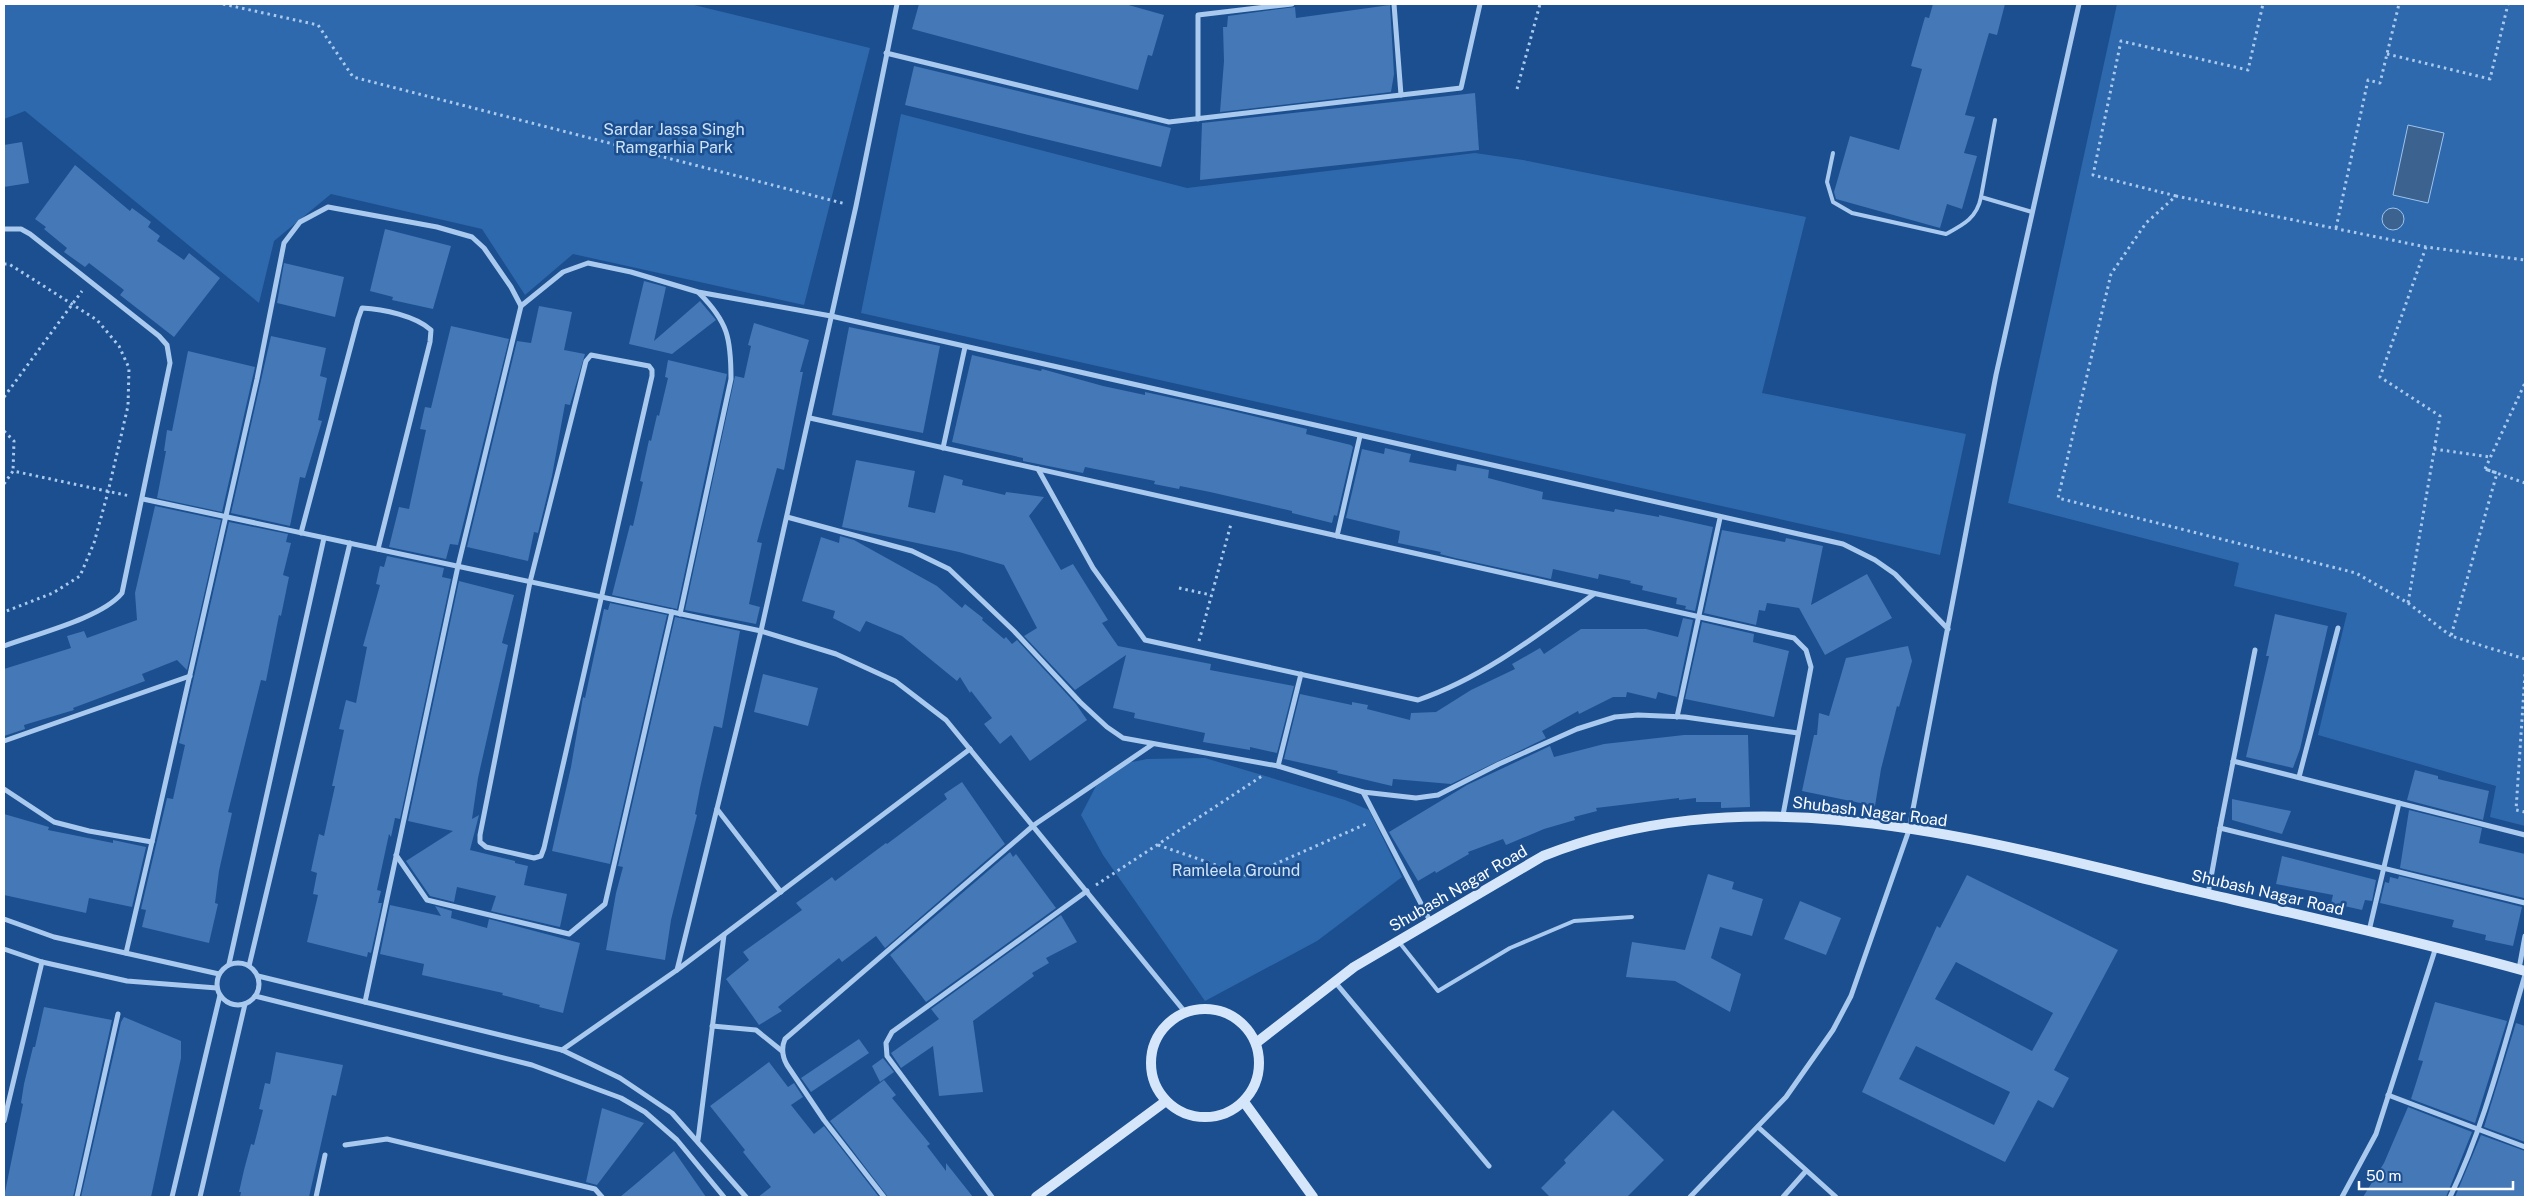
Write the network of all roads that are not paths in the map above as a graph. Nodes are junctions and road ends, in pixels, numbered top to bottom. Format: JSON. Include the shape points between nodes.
{"nodes":[{"id":1,"x":897,"y":4,"type":"edge"},
{"id":2,"x":1292,"y":4,"type":"edge"},
{"id":3,"x":1394,"y":4,"type":"edge"},
{"id":4,"x":1480,"y":4,"type":"edge"},
{"id":5,"x":2079,"y":4,"type":"edge"},
{"id":6,"x":886,"y":53,"type":"junction"},
{"id":7,"x":1401,"y":95,"type":"junction"},
{"id":8,"x":1198,"y":119,"type":"junction"},
{"id":9,"x":1995,"y":120,"type":"dead end"},
{"id":10,"x":1833,"y":153,"type":"dead end"},
{"id":11,"x":1981,"y":197,"type":"junction"},
{"id":12,"x":2032,"y":212,"type":"junction"},
{"id":13,"x":4,"y":229,"type":"edge"},
{"id":14,"x":698,"y":292,"type":"junction"},
{"id":15,"x":521,"y":306,"type":"junction"},
{"id":16,"x":831,"y":316,"type":"junction"},
{"id":17,"x":965,"y":347,"type":"junction"},
{"id":18,"x":810,"y":418,"type":"junction"},
{"id":19,"x":1360,"y":436,"type":"junction"},
{"id":20,"x":944,"y":448,"type":"junction"},
{"id":21,"x":1038,"y":469,"type":"junction"},
{"id":22,"x":143,"y":499,"type":"junction"},
{"id":23,"x":225,"y":517,"type":"junction"},
{"id":24,"x":787,"y":517,"type":"junction"},
{"id":25,"x":1720,"y":518,"type":"junction"},
{"id":26,"x":301,"y":533,"type":"junction"},
{"id":27,"x":1337,"y":536,"type":"junction"},
{"id":28,"x":324,"y":538,"type":"junction"},
{"id":29,"x":350,"y":544,"type":"junction"},
{"id":30,"x":378,"y":549,"type":"junction"},
{"id":31,"x":458,"y":566,"type":"junction"},
{"id":32,"x":530,"y":582,"type":"junction"},
{"id":33,"x":1594,"y":594,"type":"junction"},
{"id":34,"x":601,"y":597,"type":"junction"},
{"id":35,"x":672,"y":612,"type":"junction"},
{"id":36,"x":680,"y":614,"type":"junction"},
{"id":37,"x":1699,"y":617,"type":"junction"},
{"id":38,"x":2338,"y":628,"type":"dead end"},
{"id":39,"x":1948,"y":629,"type":"junction"},
{"id":40,"x":761,"y":631,"type":"junction"},
{"id":41,"x":4,"y":646,"type":"edge"},
{"id":42,"x":2255,"y":650,"type":"dead end"},
{"id":43,"x":1301,"y":674,"type":"junction"},
{"id":44,"x":190,"y":676,"type":"junction"},
{"id":45,"x":1676,"y":717,"type":"junction"},
{"id":46,"x":1798,"y":733,"type":"junction"},
{"id":47,"x":4,"y":741,"type":"edge"},
{"id":48,"x":1153,"y":744,"type":"junction"},
{"id":49,"x":970,"y":749,"type":"junction"},
{"id":50,"x":2232,"y":761,"type":"junction"},
{"id":51,"x":1278,"y":766,"type":"junction"},
{"id":52,"x":2299,"y":777,"type":"junction"},
{"id":53,"x":4,"y":789,"type":"edge"},
{"id":54,"x":1363,"y":792,"type":"junction"},
{"id":55,"x":2399,"y":803,"type":"junction"},
{"id":56,"x":718,"y":809,"type":"junction"},
{"id":57,"x":1783,"y":815,"type":"junction"},
{"id":58,"x":1034,"y":825,"type":"junction"},
{"id":59,"x":2220,"y":828,"type":"junction"},
{"id":60,"x":1910,"y":830,"type":"junction"},
{"id":61,"x":2525,"y":835,"type":"edge"},
{"id":62,"x":152,"y":842,"type":"junction"},
{"id":63,"x":396,"y":855,"type":"junction"},
{"id":64,"x":2383,"y":869,"type":"junction"},
{"id":65,"x":1087,"y":891,"type":"junction"},
{"id":66,"x":780,"y":892,"type":"junction"},
{"id":67,"x":2208,"y":894,"type":"junction"},
{"id":68,"x":2525,"y":903,"type":"edge"},
{"id":69,"x":1632,"y":917,"type":"dead end"},
{"id":70,"x":4,"y":919,"type":"edge"},
{"id":71,"x":1430,"y":921,"type":"junction"},
{"id":72,"x":2369,"y":931,"type":"junction"},
{"id":73,"x":724,"y":935,"type":"junction"},
{"id":74,"x":2525,"y":936,"type":"edge"},
{"id":75,"x":1398,"y":940,"type":"junction"},
{"id":76,"x":2436,"y":947,"type":"junction"},
{"id":77,"x":4,"y":949,"type":"edge"},
{"id":78,"x":126,"y":953,"type":"junction"},
{"id":79,"x":42,"y":962,"type":"junction"},
{"id":80,"x":229,"y":964,"type":"junction"},
{"id":81,"x":249,"y":966,"type":"junction"},
{"id":82,"x":677,"y":970,"type":"junction"},
{"id":83,"x":2523,"y":971,"type":"edge"},
{"id":84,"x":219,"y":974,"type":"junction"},
{"id":85,"x":258,"y":976,"type":"junction"},
{"id":86,"x":1335,"y":981,"type":"junction"},
{"id":87,"x":217,"y":988,"type":"junction"},
{"id":88,"x":220,"y":995,"type":"junction"},
{"id":89,"x":255,"y":996,"type":"junction"},
{"id":90,"x":365,"y":1002,"type":"junction"},
{"id":91,"x":244,"y":1004,"type":"junction"},
{"id":92,"x":1185,"y":1012,"type":"junction"},
{"id":93,"x":118,"y":1014,"type":"dead end"},
{"id":94,"x":712,"y":1026,"type":"junction"},
{"id":95,"x":1256,"y":1043,"type":"junction"},
{"id":96,"x":562,"y":1050,"type":"junction"},
{"id":97,"x":782,"y":1050,"type":"junction"},
{"id":98,"x":2388,"y":1095,"type":"junction"},
{"id":99,"x":1166,"y":1101,"type":"junction"},
{"id":100,"x":1244,"y":1102,"type":"junction"},
{"id":101,"x":4,"y":1121,"type":"edge"},
{"id":102,"x":1758,"y":1127,"type":"junction"},
{"id":103,"x":2477,"y":1130,"type":"junction"},
{"id":104,"x":698,"y":1140,"type":"junction"},
{"id":105,"x":344,"y":1145,"type":"dead end"},
{"id":106,"x":2525,"y":1147,"type":"edge"},
{"id":107,"x":325,"y":1155,"type":"dead end"},
{"id":108,"x":1489,"y":1166,"type":"dead end"},
{"id":109,"x":1806,"y":1170,"type":"junction"},
{"id":110,"x":77,"y":1197,"type":"edge"},
{"id":111,"x":172,"y":1197,"type":"edge"},
{"id":112,"x":200,"y":1197,"type":"edge"},
{"id":113,"x":316,"y":1197,"type":"edge"},
{"id":114,"x":602,"y":1197,"type":"edge"},
{"id":115,"x":724,"y":1197,"type":"edge"},
{"id":116,"x":746,"y":1197,"type":"edge"},
{"id":117,"x":884,"y":1197,"type":"edge"},
{"id":118,"x":992,"y":1197,"type":"edge"},
{"id":119,"x":1036,"y":1197,"type":"edge"},
{"id":120,"x":1313,"y":1197,"type":"edge"},
{"id":121,"x":1690,"y":1197,"type":"edge"},
{"id":122,"x":1783,"y":1197,"type":"edge"},
{"id":123,"x":1836,"y":1197,"type":"edge"},
{"id":124,"x":2342,"y":1197,"type":"edge"},
{"id":125,"x":2450,"y":1197,"type":"edge"}],
"edges":[{"from":1,"to":6,"type":"street"},
{"from":2,"to":8,"type":"street","via":[[1198,15]]},
{"from":3,"to":7,"type":"street"},
{"from":4,"to":7,"type":"street","via":[[1461,88]]},
{"from":5,"to":12,"type":"street"},
{"from":6,"to":8,"type":"street","via":[[1169,122]]},
{"from":6,"to":16,"type":"street"},
{"from":7,"to":8,"type":"street"},
{"from":9,"to":11,"type":"lane"},
{"from":10,"to":11,"type":"lane","via":[[1828,182],[1833,202],[1852,213],[1946,234],[1969,221]]},
{"from":11,"to":12,"type":"lane"},
{"from":12,"to":39,"type":"street","via":[[1996,375]]},
{"from":13,"to":22,"type":"street","via":[[21,229],[30,234],[167,345],[170,363]]},
{"from":14,"to":15,"type":"street","via":[[588,263],[563,272]]},
{"from":14,"to":16,"type":"street"},
{"from":14,"to":36,"type":"street","via":[[715,308],[725,325],[731,354],[731,379]]},
{"from":15,"to":23,"type":"street","via":[[484,248],[472,237],[344,208],[328,207],[300,222],[284,243]]},
{"from":15,"to":31,"type":"street"},
{"from":16,"to":17,"type":"street"},
{"from":16,"to":18,"type":"street"},
{"from":17,"to":19,"type":"street"},
{"from":17,"to":20,"type":"street"},
{"from":18,"to":20,"type":"street"},
{"from":18,"to":24,"type":"street"},
{"from":19,"to":25,"type":"street"},
{"from":19,"to":27,"type":"street"},
{"from":20,"to":21,"type":"street"},
{"from":21,"to":27,"type":"street"},
{"from":21,"to":43,"type":"street","via":[[1093,568],[1145,640]]},
{"from":22,"to":23,"type":"street"},
{"from":22,"to":41,"type":"street","via":[[126,581],[114,603],[98,612]]},
{"from":23,"to":26,"type":"street"},
{"from":23,"to":44,"type":"street"},
{"from":24,"to":40,"type":"street"},
{"from":24,"to":48,"type":"street","via":[[912,551],[949,569],[968,584],[1107,727],[1123,738]]},
{"from":25,"to":37,"type":"street"},
{"from":25,"to":39,"type":"street","via":[[1843,544],[1895,574]]},
{"from":26,"to":28,"type":"street"},
{"from":26,"to":30,"type":"street","via":[[358,319],[362,308],[373,308],[423,323],[431,330]]},
{"from":27,"to":33,"type":"street"},
{"from":28,"to":29,"type":"street"},
{"from":28,"to":80,"type":"street"},
{"from":29,"to":30,"type":"street"},
{"from":29,"to":81,"type":"street"},
{"from":30,"to":31,"type":"street"},
{"from":31,"to":32,"type":"street"},
{"from":31,"to":63,"type":"street"},
{"from":32,"to":34,"type":"street"},
{"from":32,"to":34,"type":"street","via":[[586,361],[590,355],[599,355],[649,366],[652,370]]},
{"from":32,"to":34,"type":"street","via":[[480,842],[486,847],[534,858],[541,856],[544,848]]},
{"from":33,"to":37,"type":"street"},
{"from":33,"to":43,"type":"street","via":[[1523,646],[1449,690],[1418,700]]},
{"from":34,"to":35,"type":"street"},
{"from":35,"to":36,"type":"street"},
{"from":35,"to":63,"type":"street","via":[[605,904],[569,934],[427,900]]},
{"from":36,"to":40,"type":"street"},
{"from":37,"to":45,"type":"street"},
{"from":37,"to":46,"type":"street","via":[[1794,638],[1801,643],[1810,658],[1811,667]]},
{"from":38,"to":52,"type":"street"},
{"from":39,"to":60,"type":"street"},
{"from":40,"to":49,"type":"street","via":[[836,654],[895,681],[946,720]]},
{"from":40,"to":56,"type":"street"},
{"from":42,"to":50,"type":"street"},
{"from":43,"to":51,"type":"street"},
{"from":44,"to":47,"type":"street"},
{"from":44,"to":62,"type":"street"},
{"from":45,"to":46,"type":"street"},
{"from":45,"to":54,"type":"street","via":[[1638,715],[1595,723],[1499,764],[1438,795],[1403,798]]},
{"from":46,"to":57,"type":"street"},
{"from":48,"to":51,"type":"street"},
{"from":48,"to":58,"type":"street"},
{"from":49,"to":58,"type":"street"},
{"from":49,"to":66,"type":"street"},
{"from":50,"to":52,"type":"street"},
{"from":50,"to":59,"type":"street"},
{"from":51,"to":54,"type":"street"},
{"from":52,"to":55,"type":"street"},
{"from":53,"to":62,"type":"street","via":[[54,822]]},
{"from":54,"to":71,"type":"street"},
{"from":55,"to":61,"type":"street"},
{"from":55,"to":64,"type":"street"},
{"from":56,"to":66,"type":"street"},
{"from":56,"to":82,"type":"street"},
{"from":57,"to":60,"type":"street","name":"Shubash Nagar Road"},
{"from":57,"to":71,"type":"street","name":"Shubash Nagar Road","via":[[1680,821],[1571,845],[1543,856]]},
{"from":58,"to":65,"type":"street"},
{"from":58,"to":97,"type":"street","via":[[785,1038]]},
{"from":59,"to":64,"type":"street"},
{"from":59,"to":67,"type":"street"},
{"from":60,"to":67,"type":"street","name":"Shubash Nagar Road","via":[[1998,844]]},
{"from":60,"to":102,"type":"street","via":[[1851,996],[1807,1068]]},
{"from":62,"to":78,"type":"street"},
{"from":63,"to":90,"type":"street"},
{"from":64,"to":68,"type":"street"},
{"from":64,"to":72,"type":"street"},
{"from":65,"to":92,"type":"street"},
{"from":65,"to":118,"type":"street","via":[[892,1032],[886,1043],[887,1056]]},
{"from":66,"to":73,"type":"street"},
{"from":67,"to":72,"type":"street","name":"Shubash Nagar Road"},
{"from":69,"to":75,"type":"lane","via":[[1574,921],[1510,948],[1438,991]]},
{"from":70,"to":78,"type":"street","via":[[54,937]]},
{"from":71,"to":75,"type":"street","name":"Shubash Nagar Road"},
{"from":72,"to":76,"type":"street","name":"Shubash Nagar Road"},
{"from":73,"to":82,"type":"street"},
{"from":73,"to":94,"type":"street"},
{"from":74,"to":83,"type":"street"},
{"from":75,"to":86,"type":"street","name":"Shubash Nagar Road"},
{"from":76,"to":83,"type":"street","name":"Shubash Nagar Road"},
{"from":76,"to":98,"type":"street"},
{"from":77,"to":79,"type":"street"},
{"from":78,"to":84,"type":"street"},
{"from":79,"to":87,"type":"street","via":[[127,980]]},
{"from":79,"to":101,"type":"street"},
{"from":80,"to":81,"type":"street"},
{"from":80,"to":84,"type":"street"},
{"from":81,"to":85,"type":"street"},
{"from":82,"to":96,"type":"street"},
{"from":83,"to":103,"type":"street"},
{"from":84,"to":87,"type":"street"},
{"from":85,"to":89,"type":"street"},
{"from":85,"to":90,"type":"street"},
{"from":86,"to":95,"type":"street","name":"Shubash Nagar Road"},
{"from":86,"to":108,"type":"street"},
{"from":87,"to":88,"type":"street"},
{"from":88,"to":91,"type":"street","via":[[231,1004]]},
{"from":88,"to":111,"type":"street"},
{"from":89,"to":91,"type":"street"},
{"from":89,"to":115,"type":"street","via":[[532,1065],[621,1098],[645,1112],[677,1140]]},
{"from":90,"to":96,"type":"street"},
{"from":91,"to":112,"type":"street"},
{"from":92,"to":95,"type":"street","via":[[1206,1008],[1227,1013],[1244,1025]]},
{"from":92,"to":99,"type":"street","via":[[1167,1024],[1154,1041],[1150,1062],[1154,1083]]},
{"from":93,"to":110,"type":"street"},
{"from":94,"to":97,"type":"street","via":[[756,1030]]},
{"from":94,"to":104,"type":"street"},
{"from":95,"to":100,"type":"street","via":[[1260,1064],[1256,1085]]},
{"from":96,"to":104,"type":"street","via":[[620,1078],[672,1113]]},
{"from":97,"to":117,"type":"street","via":[[783,1058],[824,1120]]},
{"from":98,"to":103,"type":"street"},
{"from":98,"to":124,"type":"street","via":[[2376,1134]]},
{"from":99,"to":100,"type":"street","via":[[1184,1113],[1205,1118],[1226,1114]]},
{"from":99,"to":119,"type":"street"},
{"from":100,"to":120,"type":"street"},
{"from":102,"to":109,"type":"street"},
{"from":102,"to":121,"type":"street"},
{"from":103,"to":106,"type":"street"},
{"from":103,"to":125,"type":"street"},
{"from":104,"to":116,"type":"street"},
{"from":105,"to":114,"type":"street","via":[[387,1139],[595,1189]]},
{"from":107,"to":113,"type":"street"},
{"from":109,"to":122,"type":"street"},
{"from":109,"to":123,"type":"street"}]}
